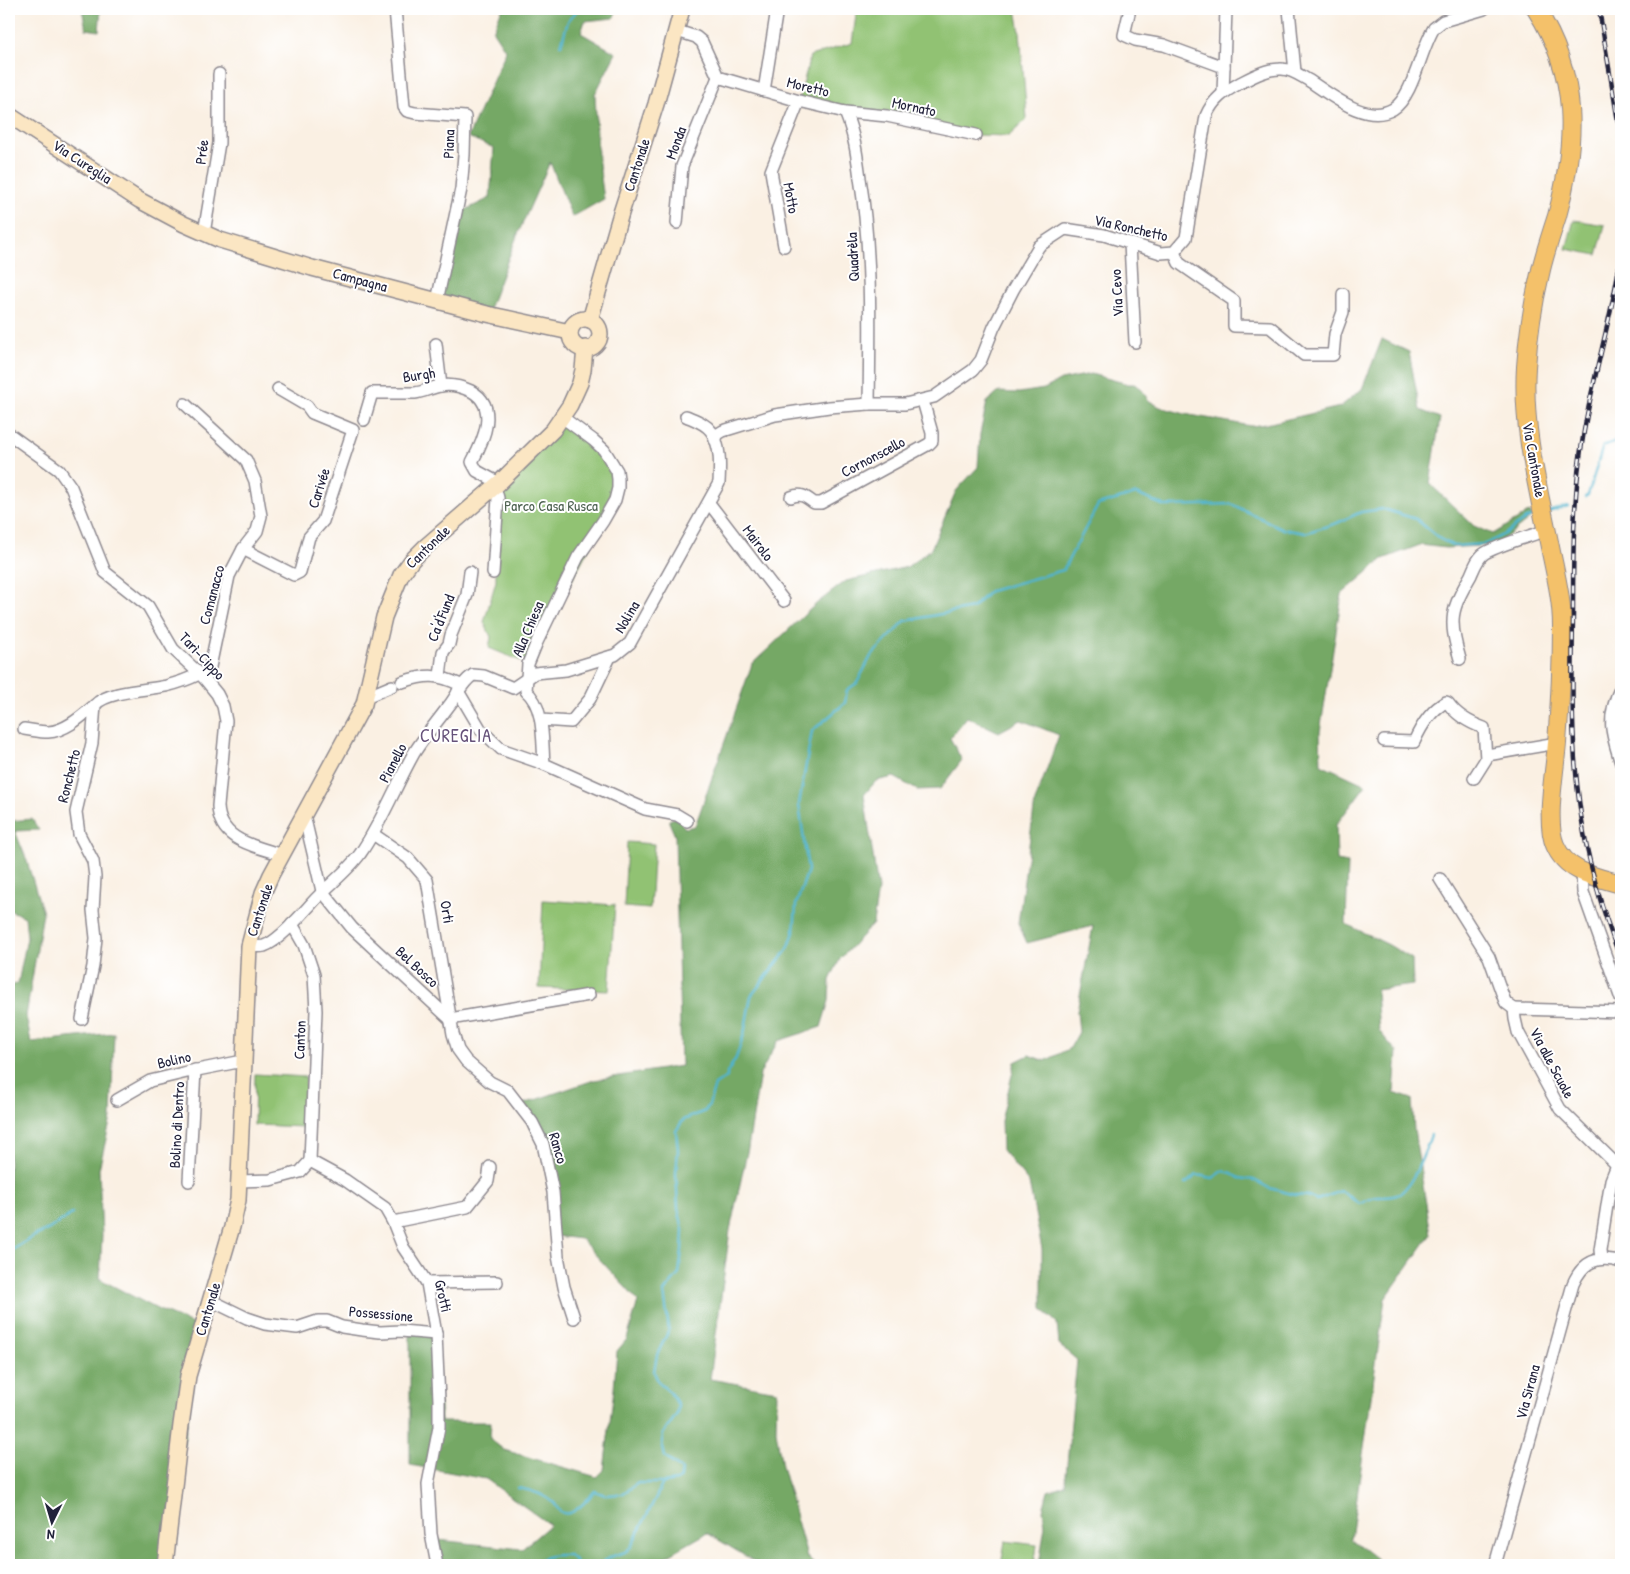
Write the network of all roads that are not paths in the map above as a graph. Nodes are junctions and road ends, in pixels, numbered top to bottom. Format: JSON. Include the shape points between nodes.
{"nodes":[{"id":1,"x":395,"y":9,"type":"edge"},
{"id":2,"x":682,"y":9,"type":"edge"},
{"id":3,"x":777,"y":9,"type":"edge"},
{"id":4,"x":1130,"y":9,"type":"edge"},
{"id":5,"x":1226,"y":9,"type":"edge"},
{"id":6,"x":1288,"y":9,"type":"edge"},
{"id":7,"x":1484,"y":9,"type":"edge"},
{"id":8,"x":1536,"y":9,"type":"edge"},
{"id":9,"x":677,"y":31,"type":"junction"},
{"id":10,"x":1224,"y":67,"type":"junction"},
{"id":11,"x":1295,"y":72,"type":"junction"},
{"id":12,"x":219,"y":74,"type":"dead end"},
{"id":13,"x":718,"y":77,"type":"junction"},
{"id":14,"x":764,"y":91,"type":"junction"},
{"id":15,"x":1223,"y":92,"type":"junction"},
{"id":16,"x":799,"y":101,"type":"junction"},
{"id":17,"x":845,"y":112,"type":"junction"},
{"id":18,"x":9,"y":115,"type":"edge"},
{"id":19,"x":976,"y":136,"type":"dead end"},
{"id":20,"x":155,"y":208,"type":"joint"},
{"id":21,"x":677,"y":222,"type":"dead end"},
{"id":22,"x":204,"y":233,"type":"junction"},
{"id":23,"x":1130,"y":244,"type":"junction"},
{"id":24,"x":784,"y":246,"type":"dead end"},
{"id":25,"x":1174,"y":252,"type":"junction"},
{"id":26,"x":1343,"y":294,"type":"dead end"},
{"id":27,"x":437,"y":301,"type":"junction"},
{"id":28,"x":590,"y":320,"type":"junction"},
{"id":29,"x":570,"y":332,"type":"junction"},
{"id":30,"x":1135,"y":342,"type":"dead end"},
{"id":31,"x":436,"y":344,"type":"dead end"},
{"id":32,"x":585,"y":348,"type":"junction"},
{"id":33,"x":442,"y":386,"type":"junction"},
{"id":34,"x":278,"y":389,"type":"dead end"},
{"id":35,"x":923,"y":401,"type":"junction"},
{"id":36,"x":185,"y":404,"type":"dead end"},
{"id":37,"x":869,"y":404,"type":"junction"},
{"id":38,"x":686,"y":416,"type":"dead end"},
{"id":39,"x":562,"y":417,"type":"junction"},
{"id":40,"x":364,"y":420,"type":"dead end"},
{"id":41,"x":9,"y":434,"type":"edge"},
{"id":42,"x":715,"y":440,"type":"junction"},
{"id":43,"x":497,"y":485,"type":"junction"},
{"id":44,"x":791,"y":497,"type":"dead end"},
{"id":45,"x":709,"y":503,"type":"junction"},
{"id":46,"x":1545,"y":520,"type":"junction"},
{"id":47,"x":243,"y":549,"type":"junction"},
{"id":48,"x":470,"y":572,"type":"dead end"},
{"id":49,"x":493,"y":573,"type":"dead end"},
{"id":50,"x":784,"y":601,"type":"dead end"},
{"id":51,"x":610,"y":657,"type":"junction"},
{"id":52,"x":1460,"y":659,"type":"dead end"},
{"id":53,"x":202,"y":676,"type":"junction"},
{"id":54,"x":440,"y":676,"type":"junction"},
{"id":55,"x":526,"y":679,"type":"junction"},
{"id":56,"x":1621,"y":687,"type":"edge"},
{"id":57,"x":460,"y":688,"type":"junction"},
{"id":58,"x":366,"y":697,"type":"junction"},
{"id":59,"x":95,"y":705,"type":"junction"},
{"id":60,"x":541,"y":720,"type":"junction"},
{"id":61,"x":24,"y":729,"type":"dead end"},
{"id":62,"x":1384,"y":741,"type":"dead end"},
{"id":63,"x":1557,"y":743,"type":"junction"},
{"id":64,"x":1487,"y":755,"type":"junction"},
{"id":65,"x":1621,"y":763,"type":"edge"},
{"id":66,"x":544,"y":764,"type":"junction"},
{"id":67,"x":1474,"y":778,"type":"dead end"},
{"id":68,"x":304,"y":815,"type":"junction"},
{"id":69,"x":687,"y":821,"type":"dead end"},
{"id":70,"x":373,"y":834,"type":"junction"},
{"id":71,"x":282,"y":855,"type":"junction"},
{"id":72,"x":1582,"y":873,"type":"junction"},
{"id":73,"x":1440,"y":878,"type":"dead end"},
{"id":74,"x":1619,"y":883,"type":"edge"},
{"id":75,"x":322,"y":891,"type":"junction"},
{"id":76,"x":292,"y":924,"type":"junction"},
{"id":77,"x":249,"y":946,"type":"junction"},
{"id":78,"x":589,"y":995,"type":"dead end"},
{"id":79,"x":1621,"y":999,"type":"edge"},
{"id":80,"x":1514,"y":1009,"type":"junction"},
{"id":81,"x":1621,"y":1012,"type":"edge"},
{"id":82,"x":82,"y":1019,"type":"dead end"},
{"id":83,"x":450,"y":1019,"type":"junction"},
{"id":84,"x":243,"y":1061,"type":"junction"},
{"id":85,"x":195,"y":1070,"type":"junction"},
{"id":86,"x":117,"y":1100,"type":"dead end"},
{"id":87,"x":310,"y":1161,"type":"junction"},
{"id":88,"x":1619,"y":1165,"type":"edge"},
{"id":89,"x":490,"y":1167,"type":"dead end"},
{"id":90,"x":189,"y":1181,"type":"dead end"},
{"id":91,"x":239,"y":1181,"type":"junction"},
{"id":92,"x":393,"y":1222,"type":"junction"},
{"id":93,"x":1601,"y":1259,"type":"junction"},
{"id":94,"x":1621,"y":1262,"type":"edge"},
{"id":95,"x":497,"y":1282,"type":"dead end"},
{"id":96,"x":427,"y":1283,"type":"junction"},
{"id":97,"x":210,"y":1300,"type":"junction"},
{"id":98,"x":574,"y":1318,"type":"dead end"},
{"id":99,"x":436,"y":1334,"type":"junction"},
{"id":100,"x":165,"y":1565,"type":"edge"},
{"id":101,"x":437,"y":1565,"type":"edge"},
{"id":102,"x":1496,"y":1565,"type":"edge"}],
"edges":[{"from":1,"to":27,"type":"street","name":"Piana","via":[[404,108],[415,113],[465,117],[461,189]]},
{"from":2,"to":9,"type":"street","name":"Cantonale"},
{"from":3,"to":14,"type":"street","name":"Moretto"},
{"from":4,"to":10,"type":"street","via":[[1124,35],[1164,45]]},
{"from":5,"to":10,"type":"street"},
{"from":6,"to":11,"type":"street"},
{"from":7,"to":11,"type":"street","name":"Via Ronchetto","via":[[1443,21],[1434,28],[1405,96],[1387,112],[1371,114],[1358,110]]},
{"from":8,"to":46,"type":"main road","name":"Via Cantonale","via":[[1561,60],[1571,108],[1571,142],[1566,174],[1540,274],[1526,369],[1526,422]]},
{"from":9,"to":13,"type":"street","via":[[696,36],[702,42]]},
{"from":9,"to":28,"type":"street","name":"Cantonale"},
{"from":10,"to":15,"type":"street"},
{"from":11,"to":15,"type":"street","name":"Via Ronchetto","via":[[1280,68],[1255,75]]},
{"from":12,"to":22,"type":"street","name":"Prée","via":[[218,143]]},
{"from":13,"to":14,"type":"street","name":"Moretto"},
{"from":13,"to":21,"type":"street","name":"Monda","via":[[682,166]]},
{"from":14,"to":16,"type":"street","name":"Moretto"},
{"from":15,"to":25,"type":"street","name":"Via Ronchetto","via":[[1211,104],[1206,116],[1186,238]]},
{"from":16,"to":17,"type":"street","name":"Moretto"},
{"from":16,"to":24,"type":"street","name":"Motto","via":[[771,171]]},
{"from":17,"to":19,"type":"street","name":"Mornato","via":[[887,116]]},
{"from":17,"to":37,"type":"street","name":"Quadrèla","via":[[853,131],[864,199],[869,262]]},
{"from":18,"to":20,"type":"street","name":"Via Cureglia"},
{"from":20,"to":22,"type":"street","name":"Campagna"},
{"from":22,"to":27,"type":"street","name":"Campagna","via":[[250,250]]},
{"from":23,"to":25,"type":"street","name":"Via Ronchetto","via":[[1161,253]]},
{"from":23,"to":30,"type":"street","name":"Via Cevo"},
{"from":23,"to":35,"type":"street","name":"Via Ronchetto","via":[[1104,235],[1065,230],[1039,246],[997,320],[981,360],[962,379]]},
{"from":25,"to":26,"type":"street","via":[[1179,263],[1234,301],[1234,326],[1270,326],[1304,355],[1333,355],[1335,334],[1343,312]]},
{"from":27,"to":29,"type":"street","name":"Campagna"},
{"from":28,"to":29,"type":"street","via":[[575,323]]},
{"from":28,"to":32,"type":"street","via":[[597,325],[599,339],[593,346]]},
{"from":29,"to":32,"type":"street","via":[[574,343]]},
{"from":31,"to":33,"type":"street"},
{"from":32,"to":39,"type":"street","name":"Cantonale","via":[[580,384]]},
{"from":33,"to":40,"type":"street","name":"Burgh","via":[[417,392],[372,393]]},
{"from":33,"to":43,"type":"street","name":"Burgh","via":[[463,387],[480,396],[488,420],[472,462],[477,471]]},
{"from":34,"to":47,"type":"street","name":"Carivée","via":[[312,413],[353,430],[323,521],[310,537],[300,572],[294,575]]},
{"from":35,"to":37,"type":"street"},
{"from":35,"to":44,"type":"street","name":"Cornonscello","via":[[932,433],[929,444],[821,502],[814,503],[799,494]]},
{"from":36,"to":47,"type":"street","name":"Comanacco","via":[[242,455],[252,473],[260,521],[255,535]]},
{"from":37,"to":42,"type":"street","via":[[775,415],[723,431]]},
{"from":38,"to":42,"type":"street","via":[[702,423]]},
{"from":39,"to":43,"type":"street","name":"Cantonale"},
{"from":39,"to":55,"type":"street","name":"Alla Chiesa","via":[[604,450],[617,471],[618,488],[603,521],[578,556],[537,642]]},
{"from":41,"to":53,"type":"street","name":"Tarì-Cippo","via":[[60,470],[71,488],[105,572],[148,606],[173,649]]},
{"from":42,"to":45,"type":"street","name":"Nolina","via":[[720,466],[719,483]]},
{"from":43,"to":49,"type":"street"},
{"from":43,"to":58,"type":"street","name":"Cantonale","via":[[425,547],[401,575],[384,617]]},
{"from":45,"to":50,"type":"street","name":"Mairolo"},
{"from":45,"to":51,"type":"street","name":"Nolina","via":[[630,643]]},
{"from":46,"to":52,"type":"street","via":[[1482,555],[1453,611],[1452,630]]},
{"from":46,"to":63,"type":"main road","name":"Via Cantonale","via":[[1562,620]]},
{"from":47,"to":53,"type":"street","name":"Comanacco","via":[[229,576],[210,667]]},
{"from":48,"to":54,"type":"street","name":"Ca'd'Fund","via":[[467,595],[450,644],[443,652]]},
{"from":51,"to":55,"type":"street","name":"Nolina","via":[[566,670],[535,673]]},
{"from":51,"to":60,"type":"street","via":[[590,699],[571,722]]},
{"from":53,"to":59,"type":"street","via":[[103,698]]},
{"from":53,"to":71,"type":"street","name":"Tarì-Cippo","via":[[217,694],[226,721],[218,806],[222,826],[242,841]]},
{"from":54,"to":57,"type":"street"},
{"from":54,"to":58,"type":"street","via":[[420,677]]},
{"from":55,"to":57,"type":"street","name":"Nolina","via":[[513,688],[473,675]]},
{"from":55,"to":60,"type":"street","name":"Alla Chiesa","via":[[526,691],[534,698]]},
{"from":56,"to":65,"type":"street","via":[[1611,722]]},
{"from":57,"to":66,"type":"street","via":[[481,730],[501,749]]},
{"from":57,"to":70,"type":"street","name":"Pianello","via":[[415,753]]},
{"from":58,"to":68,"type":"street","name":"Cantonale"},
{"from":59,"to":61,"type":"street","via":[[80,718],[54,731]]},
{"from":59,"to":82,"type":"street","name":"Ronchetto","via":[[92,743],[76,812],[79,834],[93,861],[95,877],[93,910],[96,938]]},
{"from":60,"to":66,"type":"street","name":"Alla Chiesa"},
{"from":62,"to":64,"type":"street","via":[[1414,742],[1420,728],[1437,707],[1446,702],[1471,724],[1484,728]]},
{"from":63,"to":64,"type":"street"},
{"from":63,"to":72,"type":"main road","name":"Via Cantonale","via":[[1551,833],[1557,850]]},
{"from":64,"to":67,"type":"street"},
{"from":66,"to":69,"type":"street","via":[[646,808],[677,815]]},
{"from":68,"to":71,"type":"street","name":"Cantonale"},
{"from":68,"to":75,"type":"street","name":"Bel Bosco"},
{"from":70,"to":75,"type":"street","name":"Pianello","via":[[358,856]]},
{"from":70,"to":83,"type":"street","name":"Orti","via":[[408,858],[427,880]]},
{"from":71,"to":77,"type":"street","name":"Cantonale","via":[[263,893]]},
{"from":72,"to":74,"type":"main road","name":"Via Cantonale"},
{"from":72,"to":79,"type":"street","via":[[1583,892]]},
{"from":73,"to":80,"type":"street","name":"Via alle Scuole","via":[[1489,957],[1504,999]]},
{"from":75,"to":76,"type":"street","name":"Pianello"},
{"from":75,"to":83,"type":"street","name":"Bel Bosco","via":[[352,928]]},
{"from":76,"to":77,"type":"street","name":"Pianello","via":[[269,944]]},
{"from":76,"to":87,"type":"street","name":"Canton","via":[[304,945],[314,975],[316,1011]]},
{"from":77,"to":84,"type":"street","name":"Cantonale"},
{"from":78,"to":83,"type":"street"},
{"from":80,"to":81,"type":"street"},
{"from":80,"to":88,"type":"street","name":"Via alle Scuole","via":[[1518,1032],[1560,1109]]},
{"from":83,"to":98,"type":"street","name":"Ranco","via":[[452,1034],[466,1062],[490,1082],[508,1091],[544,1144],[553,1192],[558,1256]]},
{"from":84,"to":85,"type":"street","name":"Bolino"},
{"from":84,"to":91,"type":"street","name":"Cantonale"},
{"from":85,"to":86,"type":"street","name":"Bolino","via":[[150,1081]]},
{"from":85,"to":90,"type":"street","name":"Bolino di Dentro"},
{"from":87,"to":91,"type":"street","via":[[300,1172],[270,1180]]},
{"from":87,"to":92,"type":"street","name":"Grotti","via":[[385,1208]]},
{"from":88,"to":93,"type":"street","via":[[1611,1180]]},
{"from":89,"to":92,"type":"street","via":[[488,1181],[467,1207]]},
{"from":91,"to":97,"type":"street","name":"Cantonale","via":[[234,1217]]},
{"from":92,"to":96,"type":"street","name":"Grotti","via":[[403,1247]]},
{"from":93,"to":94,"type":"street"},
{"from":93,"to":102,"type":"street","name":"Via Sirana","via":[[1580,1270],[1573,1284]]},
{"from":95,"to":96,"type":"street"},
{"from":96,"to":99,"type":"street","name":"Grotti"},
{"from":97,"to":99,"type":"street","name":"Possessione","via":[[265,1324],[297,1328],[327,1321],[362,1330]]},
{"from":97,"to":100,"type":"street","name":"Cantonale","via":[[186,1386]]},
{"from":99,"to":101,"type":"street","name":"Grotti","via":[[438,1427],[428,1484],[431,1534]]}]}
